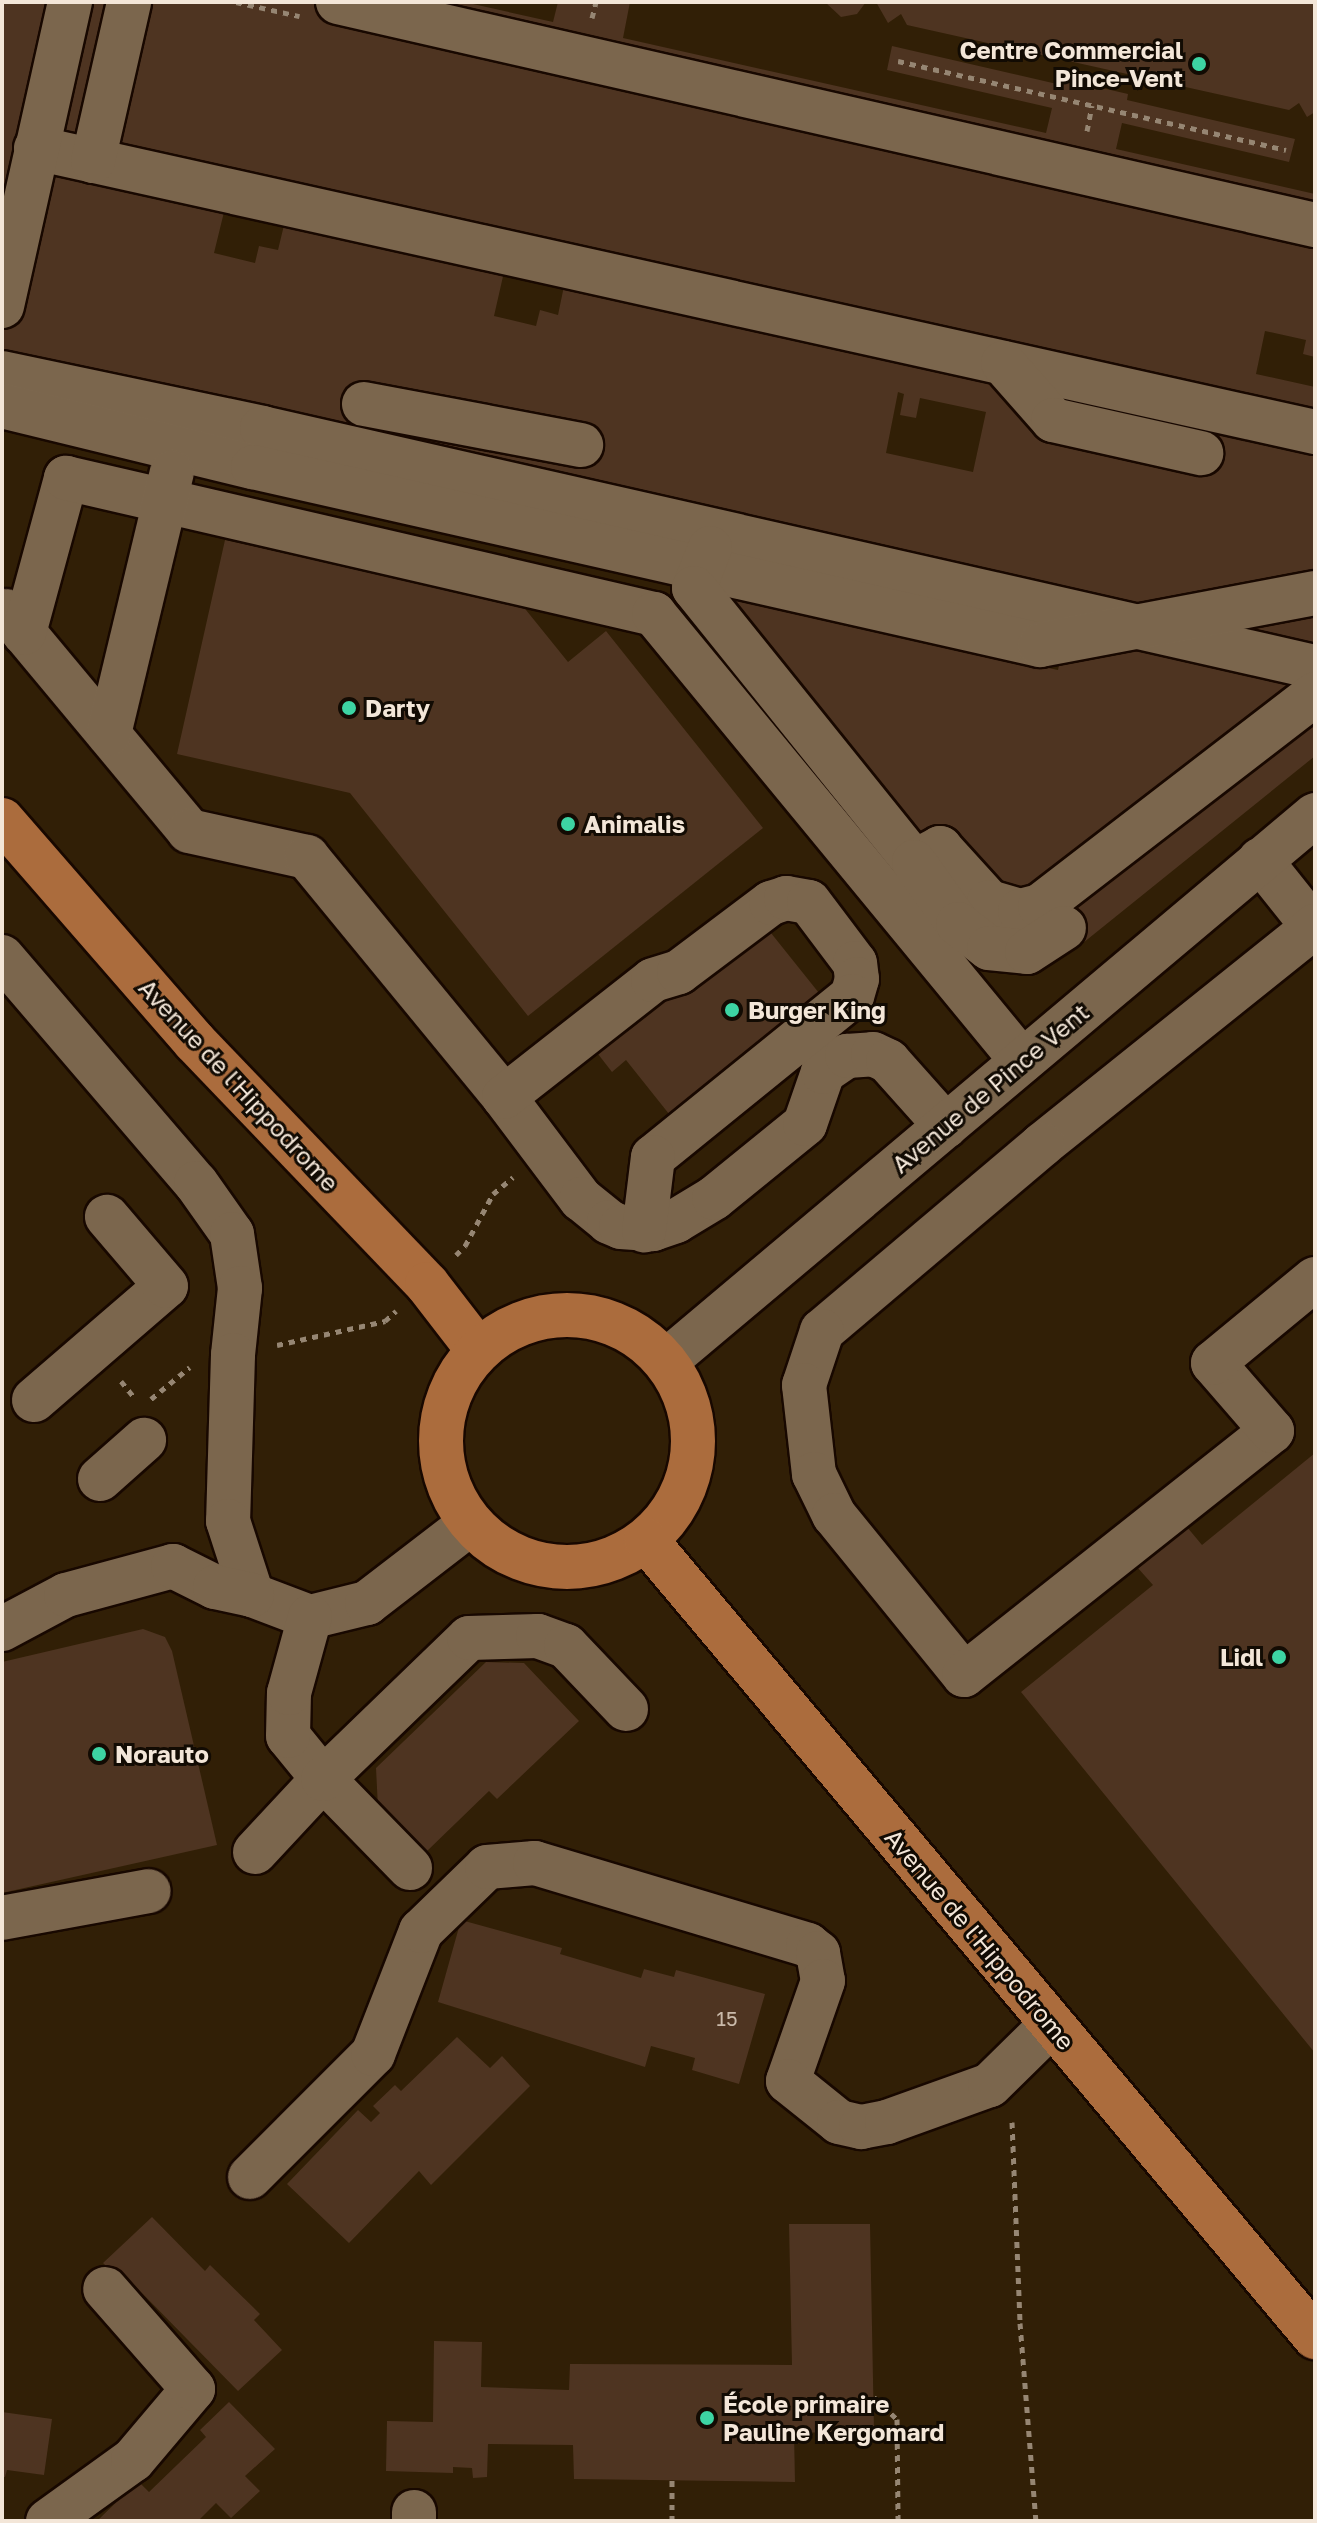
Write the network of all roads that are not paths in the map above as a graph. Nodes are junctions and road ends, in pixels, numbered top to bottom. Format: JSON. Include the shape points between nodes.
{"nodes":[{"id":1,"x":55,"y":2,"type":"edge"},
{"id":2,"x":70,"y":2,"type":"edge"},
{"id":3,"x":129,"y":2,"type":"edge"},
{"id":4,"x":338,"y":2,"type":"edge"},
{"id":5,"x":12,"y":150,"type":"edge"},
{"id":6,"x":93,"y":161,"type":"junction"},
{"id":7,"x":1315,"y":225,"type":"edge"},
{"id":8,"x":2,"y":306,"type":"edge"},
{"id":9,"x":2,"y":328,"type":"edge"},
{"id":10,"x":1003,"y":363,"type":"junction"},
{"id":11,"x":2,"y":373,"type":"edge"},
{"id":12,"x":364,"y":404,"type":"dead end"},
{"id":13,"x":2,"y":406,"type":"edge"},
{"id":14,"x":182,"y":430,"type":"junction"},
{"id":15,"x":1315,"y":432,"type":"edge"},
{"id":16,"x":581,"y":445,"type":"dead end"},
{"id":17,"x":1201,"y":453,"type":"dead end"},
{"id":18,"x":165,"y":501,"type":"junction"},
{"id":19,"x":717,"y":531,"type":"junction"},
{"id":20,"x":1315,"y":593,"type":"edge"},
{"id":21,"x":13,"y":619,"type":"edge"},
{"id":22,"x":1315,"y":667,"type":"edge"},
{"id":23,"x":1315,"y":694,"type":"edge"},
{"id":24,"x":109,"y":734,"type":"junction"},
{"id":25,"x":1315,"y":815,"type":"edge"},
{"id":26,"x":2,"y":820,"type":"edge"},
{"id":27,"x":1260,"y":860,"type":"junction"},
{"id":28,"x":914,"y":862,"type":"junction"},
{"id":29,"x":1064,"y":928,"type":"dead end"},
{"id":30,"x":1315,"y":928,"type":"edge"},
{"id":31,"x":2,"y":957,"type":"edge"},
{"id":32,"x":1022,"y":1061,"type":"junction"},
{"id":33,"x":504,"y":1097,"type":"junction"},
{"id":34,"x":946,"y":1126,"type":"junction"},
{"id":35,"x":107,"y":1217,"type":"dead end"},
{"id":36,"x":644,"y":1230,"type":"junction"},
{"id":37,"x":1315,"y":1279,"type":"edge"},
{"id":38,"x":478,"y":1350,"type":"junction"},
{"id":39,"x":666,"y":1361,"type":"junction"},
{"id":40,"x":34,"y":1400,"type":"dead end"},
{"id":41,"x":144,"y":1440,"type":"dead end"},
{"id":42,"x":100,"y":1479,"type":"dead end"},
{"id":43,"x":471,"y":1523,"type":"junction"},
{"id":44,"x":646,"y":1540,"type":"junction"},
{"id":45,"x":252,"y":1595,"type":"junction"},
{"id":46,"x":310,"y":1617,"type":"junction"},
{"id":47,"x":2,"y":1629,"type":"edge"},
{"id":48,"x":626,"y":1709,"type":"dead end"},
{"id":49,"x":323,"y":1779,"type":"junction"},
{"id":50,"x":255,"y":1852,"type":"dead end"},
{"id":51,"x":410,"y":1868,"type":"dead end"},
{"id":52,"x":149,"y":1891,"type":"dead end"},
{"id":53,"x":2,"y":1918,"type":"edge"},
{"id":54,"x":1052,"y":2024,"type":"junction"},
{"id":55,"x":250,"y":2177,"type":"dead end"},
{"id":56,"x":105,"y":2289,"type":"dead end"},
{"id":57,"x":1315,"y":2337,"type":"edge"},
{"id":58,"x":48,"y":2521,"type":"edge"}],
"edges":[{"from":1,"to":5,"type":"street"},
{"from":2,"to":5,"type":"street"},
{"from":3,"to":6,"type":"street"},
{"from":4,"to":7,"type":"street"},
{"from":5,"to":6,"type":"street"},
{"from":5,"to":8,"type":"street"},
{"from":6,"to":10,"type":"street"},
{"from":9,"to":14,"type":"street","via":[[15,349],[171,389]]},
{"from":10,"to":15,"type":"street"},
{"from":10,"to":17,"type":"street","via":[[1053,420]]},
{"from":11,"to":14,"type":"street"},
{"from":12,"to":16,"type":"street"},
{"from":13,"to":14,"type":"street"},
{"from":14,"to":18,"type":"street"},
{"from":14,"to":19,"type":"street"},
{"from":14,"to":20,"type":"street","via":[[1040,645]]},
{"from":18,"to":21,"type":"street","via":[[66,478]]},
{"from":18,"to":24,"type":"street"},
{"from":18,"to":32,"type":"street","via":[[654,614]]},
{"from":19,"to":22,"type":"street"},
{"from":19,"to":28,"type":"street","via":[[694,588]]},
{"from":21,"to":24,"type":"street"},
{"from":23,"to":28,"type":"street","via":[[1040,906],[1020,911],[989,902],[940,848]]},
{"from":24,"to":33,"type":"street","via":[[189,831],[307,857]]},
{"from":25,"to":27,"type":"street","name":"Avenue de Pince Vent"},
{"from":26,"to":38,"type":"main road","name":"Avenue de l'Hippodrome","via":[[195,1042],[427,1284]]},
{"from":27,"to":30,"type":"street"},
{"from":27,"to":32,"type":"street","name":"Avenue de Pince Vent"},
{"from":28,"to":29,"type":"street","via":[[958,924],[989,948],[1027,952]]},
{"from":30,"to":37,"type":"street","via":[[1042,1145],[822,1331],[804,1385],[814,1474],[834,1515],[964,1675],[1272,1431],[1213,1363]]},
{"from":31,"to":45,"type":"street","via":[[196,1183],[232,1234],[240,1288],[228,1521]]},
{"from":32,"to":34,"type":"street","name":"Avenue de Pince Vent"},
{"from":33,"to":36,"type":"street","via":[[581,1199],[621,1227]]},
{"from":33,"to":36,"type":"street","via":[[653,980],[679,972],[771,903],[786,898],[809,902],[855,963],[852,996],[653,1157]]},
{"from":34,"to":36,"type":"street","via":[[888,1061],[873,1054],[847,1056],[823,1072],[799,1130],[694,1212]]},
{"from":34,"to":39,"type":"street","name":"Avenue de Pince Vent"},
{"from":35,"to":40,"type":"street","via":[[166,1286]]},
{"from":38,"to":39,"type":"main road","via":[[522,1321],[574,1314],[625,1328]]},
{"from":38,"to":43,"type":"main road","via":[[451,1389],[440,1435],[447,1482]]},
{"from":39,"to":44,"type":"main road","via":[[685,1396],[693,1435],[689,1474],[673,1510]]},
{"from":41,"to":42,"type":"street"},
{"from":43,"to":44,"type":"main road","via":[[500,1549],[536,1564],[574,1567],[613,1559]]},
{"from":43,"to":46,"type":"street","via":[[367,1603]]},
{"from":44,"to":54,"type":"main road","name":"Avenue de l'Hippodrome"},
{"from":45,"to":46,"type":"street"},
{"from":45,"to":47,"type":"street","via":[[215,1587],[173,1566],[66,1595]]},
{"from":46,"to":49,"type":"street","via":[[289,1693],[288,1736]]},
{"from":48,"to":49,"type":"street","via":[[566,1646],[538,1636],[469,1638]]},
{"from":49,"to":50,"type":"street"},
{"from":49,"to":51,"type":"street"},
{"from":52,"to":53,"type":"street"},
{"from":54,"to":55,"type":"street","via":[[990,2085],[887,2122],[861,2127],[839,2122],[788,2081],[823,1981],[818,1953],[808,1945],[535,1863],[487,1867],[421,1931],[373,2054]]},
{"from":54,"to":57,"type":"main road","name":"Avenue de l'Hippodrome"},
{"from":56,"to":58,"type":"street","via":[[193,2389],[133,2460]]}]}
